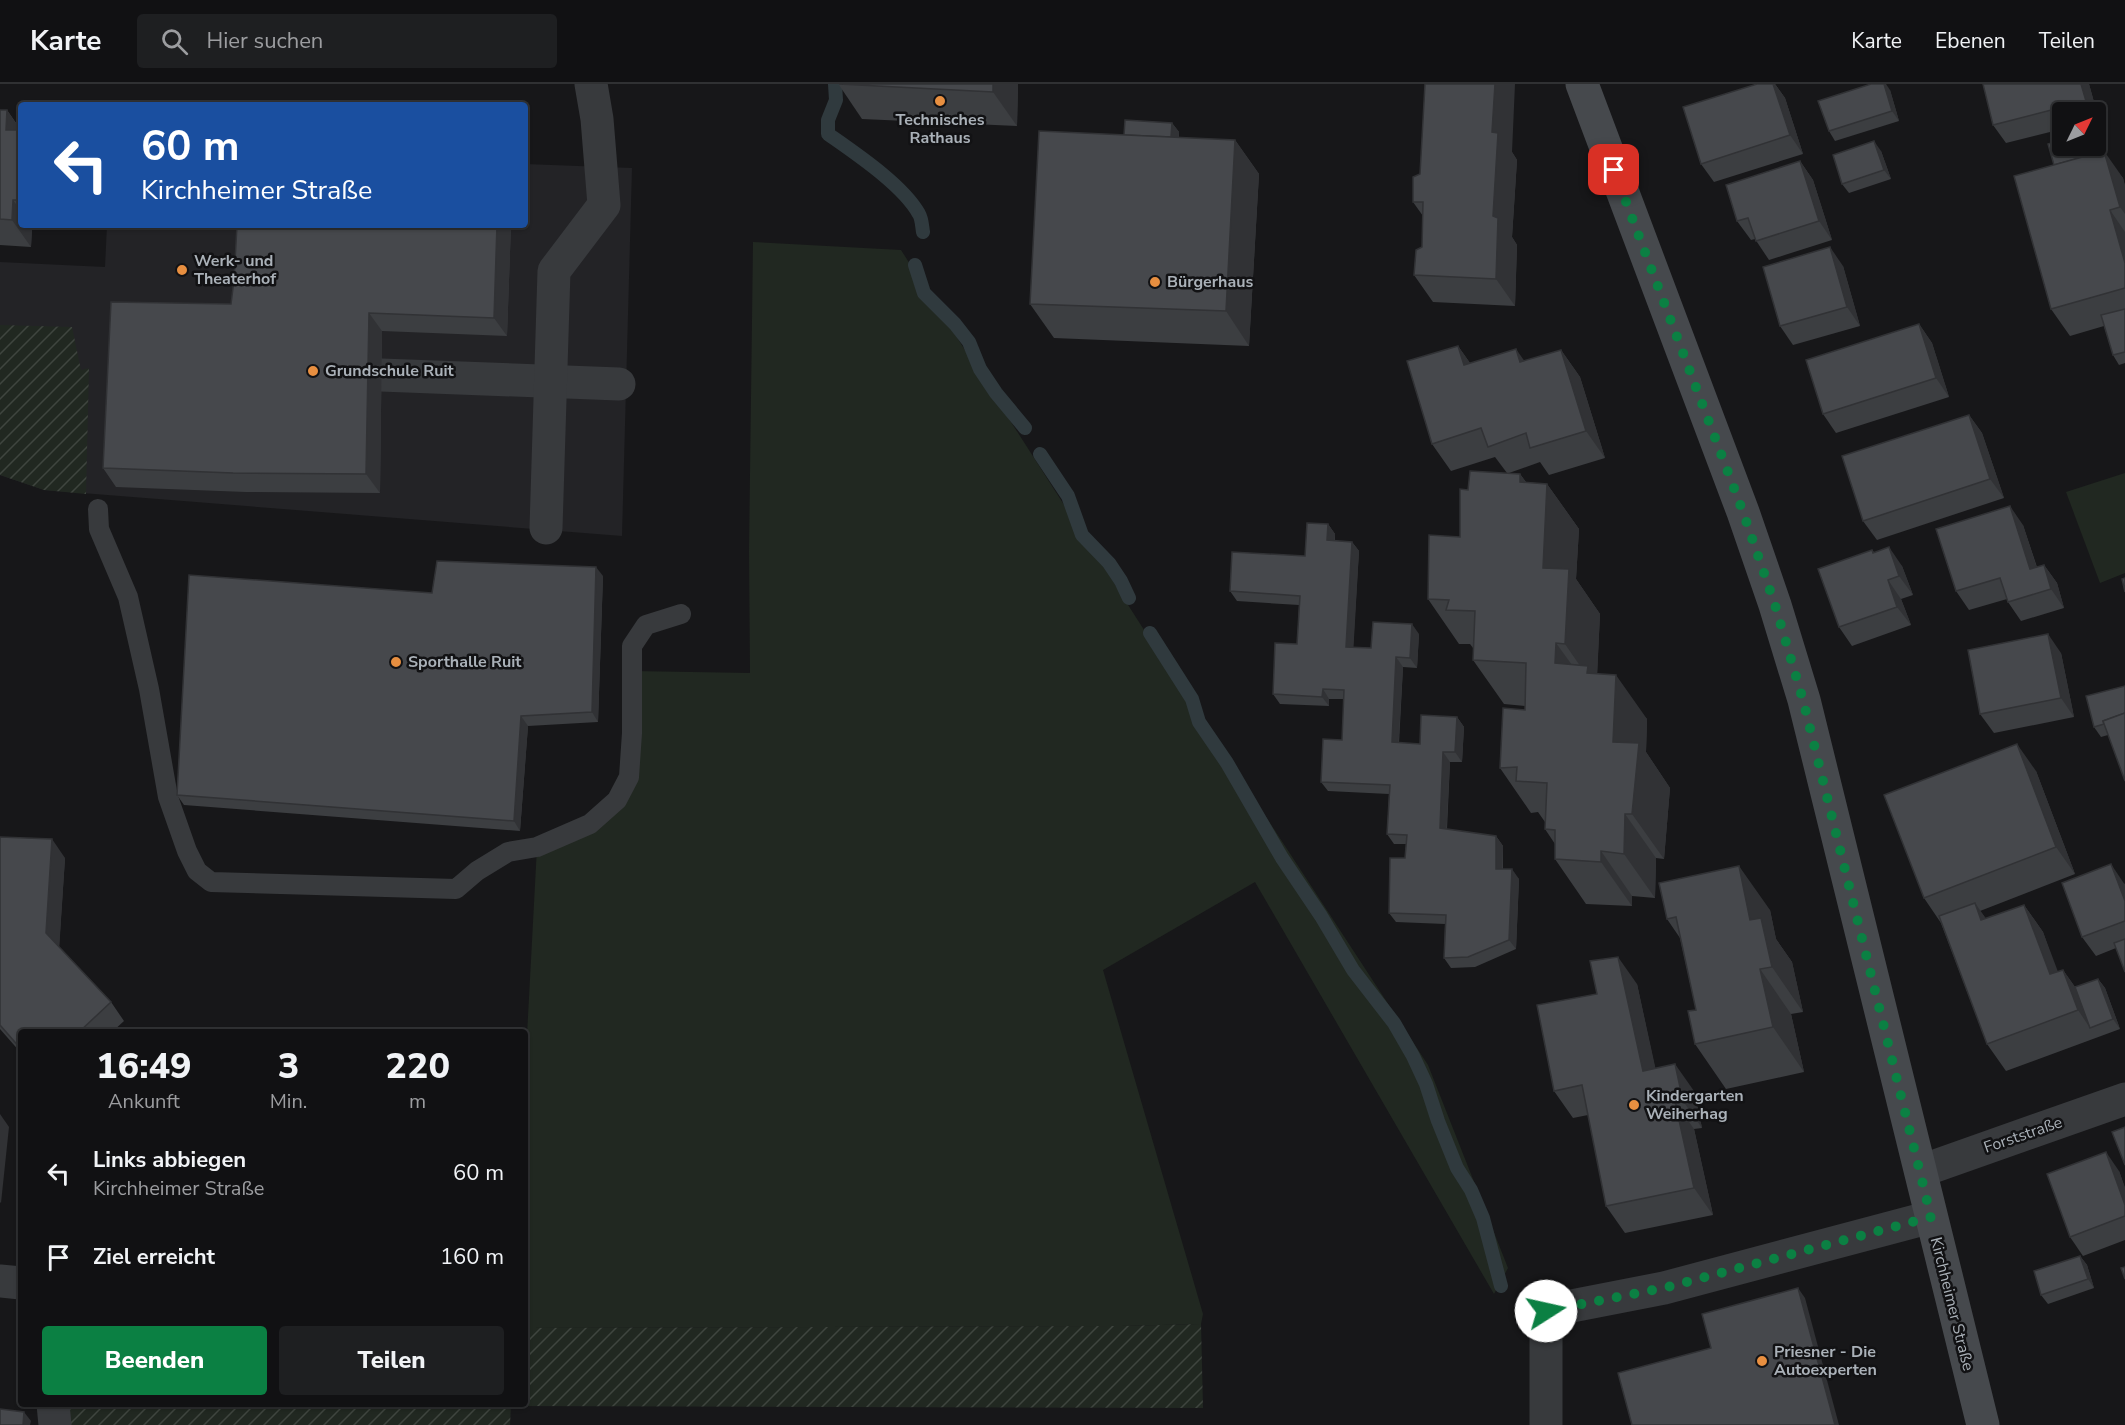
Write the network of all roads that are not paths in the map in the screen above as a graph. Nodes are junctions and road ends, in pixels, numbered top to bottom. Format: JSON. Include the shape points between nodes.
{"nodes":[{"id":1,"x":591,"y":84,"type":"edge"},
{"id":2,"x":1582,"y":84,"type":"edge"},
{"id":3,"x":381,"y":375,"type":"dead end"},
{"id":4,"x":551,"y":382,"type":"junction"},
{"id":5,"x":619,"y":384,"type":"dead end"},
{"id":6,"x":98,"y":509,"type":"dead end"},
{"id":7,"x":546,"y":528,"type":"dead end"},
{"id":8,"x":681,"y":614,"type":"dead end"},
{"id":9,"x":2125,"y":1098,"type":"edge"},
{"id":10,"x":1921,"y":1171,"type":"junction"},
{"id":11,"x":1931,"y":1217,"type":"junction"},
{"id":12,"x":0,"y":1281,"type":"edge"},
{"id":13,"x":18,"y":1283,"type":"edge"},
{"id":14,"x":53,"y":1407,"type":"edge"},
{"id":15,"x":55,"y":1425,"type":"edge"},
{"id":16,"x":1546,"y":1425,"type":"edge"},
{"id":17,"x":1983,"y":1425,"type":"edge"}],
"edges":[{"from":1,"to":4,"type":"street","via":[[600,159],[614,206],[554,271]]},
{"from":2,"to":10,"type":"main road","name":"Kirchheimer Straße","via":[[1775,605],[1806,711]]},
{"from":3,"to":4,"type":"street"},
{"from":4,"to":5,"type":"street"},
{"from":4,"to":7,"type":"street"},
{"from":6,"to":8,"type":"lane","via":[[99,529],[128,597],[168,797],[197,871],[211,882],[456,889],[508,852],[537,847],[590,824],[617,800],[629,777],[632,646],[646,625]]},
{"from":9,"to":10,"type":"street","name":"Forststraße"},
{"from":10,"to":11,"type":"main road","name":"Kirchheimer Straße"},
{"from":11,"to":16,"type":"street","via":[[1664,1288],[1546,1311]]},
{"from":11,"to":17,"type":"main road","name":"Kirchheimer Straße"},
{"from":12,"to":13,"type":"street"},
{"from":14,"to":15,"type":"street"}]}
